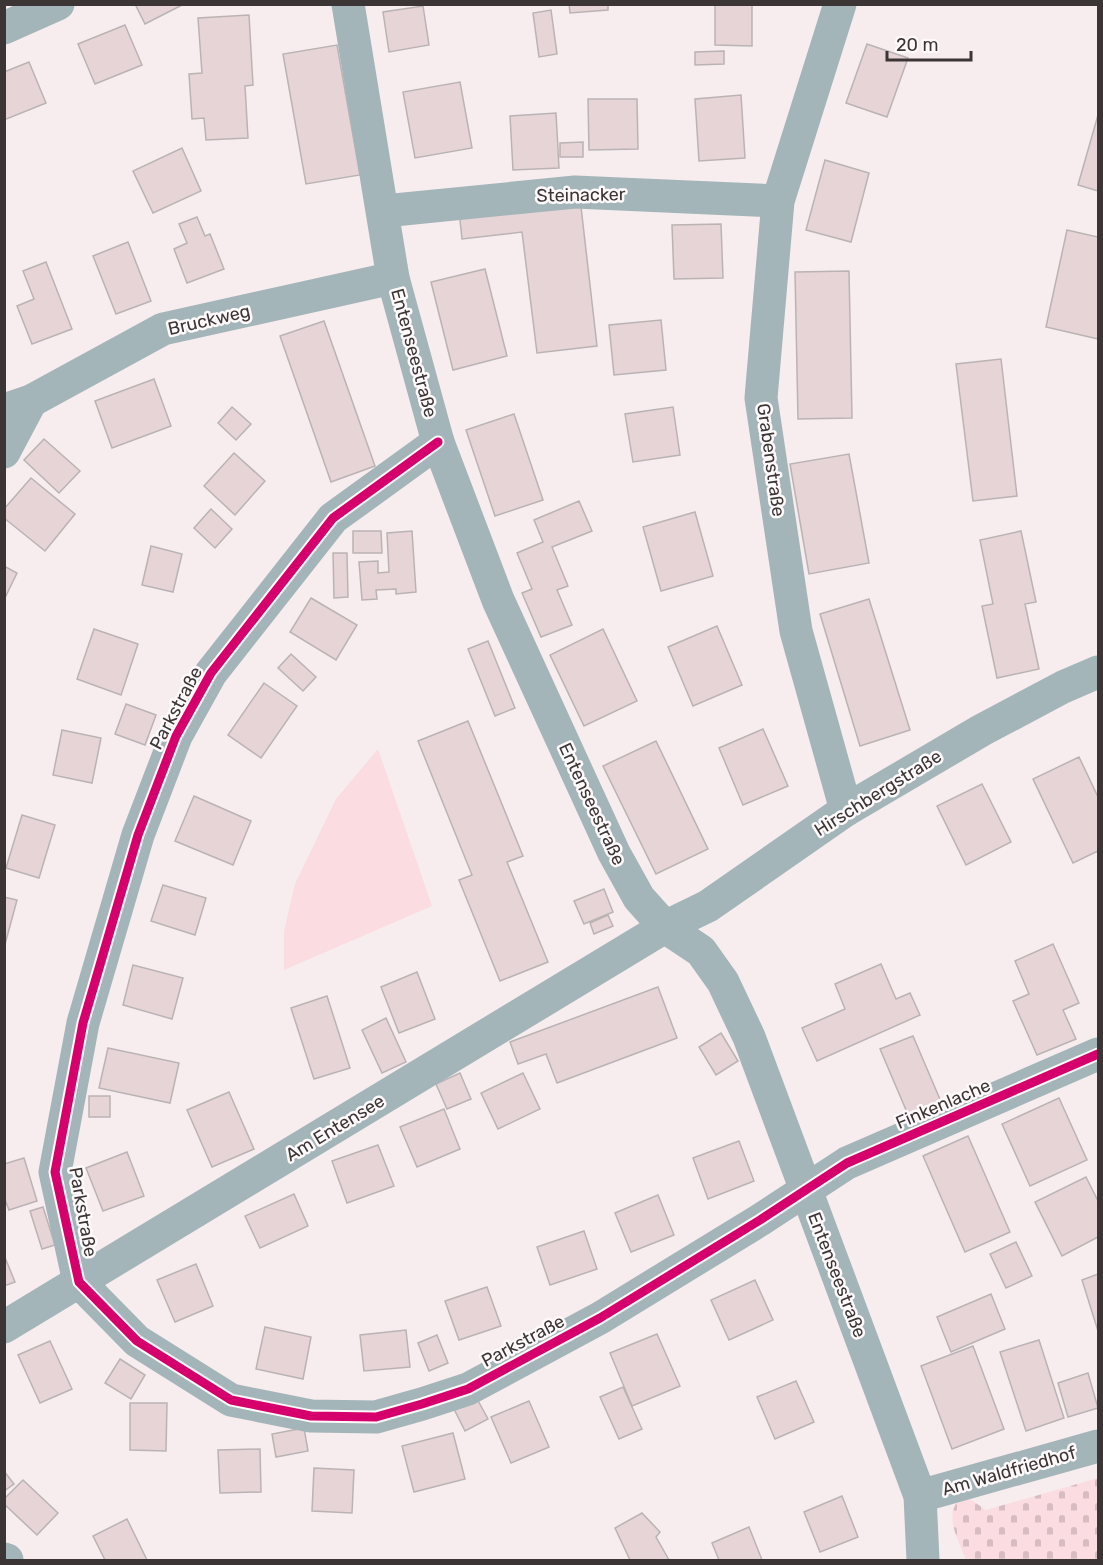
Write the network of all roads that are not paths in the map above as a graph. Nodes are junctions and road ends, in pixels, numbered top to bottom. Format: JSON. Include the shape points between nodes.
{"nodes":[{"id":1,"x":58,"y":4,"type":"edge"},
{"id":2,"x":348,"y":4,"type":"edge"},
{"id":3,"x":840,"y":4,"type":"edge"},
{"id":4,"x":4,"y":28,"type":"edge"},
{"id":5,"x":778,"y":201,"type":"junction"},
{"id":6,"x":384,"y":212,"type":"junction"},
{"id":7,"x":393,"y":278,"type":"junction"},
{"id":8,"x":18,"y":406,"type":"edge"},
{"id":9,"x":438,"y":442,"type":"junction"},
{"id":10,"x":4,"y":452,"type":"edge"},
{"id":11,"x":1098,"y":672,"type":"edge"},
{"id":12,"x":846,"y":810,"type":"junction"},
{"id":13,"x":665,"y":927,"type":"junction"},
{"id":14,"x":1098,"y":1054,"type":"edge"},
{"id":15,"x":804,"y":1190,"type":"junction"},
{"id":16,"x":79,"y":1282,"type":"junction"},
{"id":17,"x":4,"y":1327,"type":"edge"},
{"id":18,"x":1098,"y":1446,"type":"edge"},
{"id":19,"x":920,"y":1496,"type":"junction"},
{"id":20,"x":923,"y":1560,"type":"edge"}],
"edges":[{"from":1,"to":4,"type":"street"},
{"from":2,"to":6,"type":"street","name":"Entenseestraße"},
{"from":3,"to":5,"type":"street","name":"Grabenstraße"},
{"from":5,"to":6,"type":"street","name":"Steinacker","via":[[575,192]]},
{"from":5,"to":12,"type":"street","name":"Grabenstraße","via":[[761,398],[795,632]]},
{"from":6,"to":7,"type":"street","name":"Entenseestraße"},
{"from":7,"to":8,"type":"street","name":"Bruckweg","via":[[163,330]]},
{"from":7,"to":9,"type":"street","name":"Entenseestraße"},
{"from":8,"to":10,"type":"street"},
{"from":9,"to":13,"type":"street","name":"Entenseestraße","via":[[498,600],[614,853],[639,898]]},
{"from":9,"to":16,"type":"street","name":"Parkstraße","via":[[333,518],[211,674],[176,736],[138,836],[83,1023],[55,1172]]},
{"from":11,"to":12,"type":"street","name":"Hirschbergstraße","via":[[982,730]]},
{"from":12,"to":13,"type":"street","name":"Hirschbergstraße","via":[[708,906]]},
{"from":13,"to":15,"type":"street","name":"Entenseestraße","via":[[701,951],[723,982],[749,1036]]},
{"from":13,"to":16,"type":"street","name":"Am Entensee"},
{"from":14,"to":15,"type":"street","name":"Finkenlache","via":[[847,1163]]},
{"from":15,"to":16,"type":"street","name":"Parkstraße","via":[[620,1306],[525,1360],[468,1389],[376,1418],[311,1416],[231,1400],[137,1341]]},
{"from":15,"to":19,"type":"street","name":"Entenseestraße"},
{"from":16,"to":17,"type":"street","name":"Am Entensee"},
{"from":18,"to":19,"type":"street","name":"Am Waldfriedhof"},
{"from":19,"to":20,"type":"street","name":"Entenseestraße"}]}
